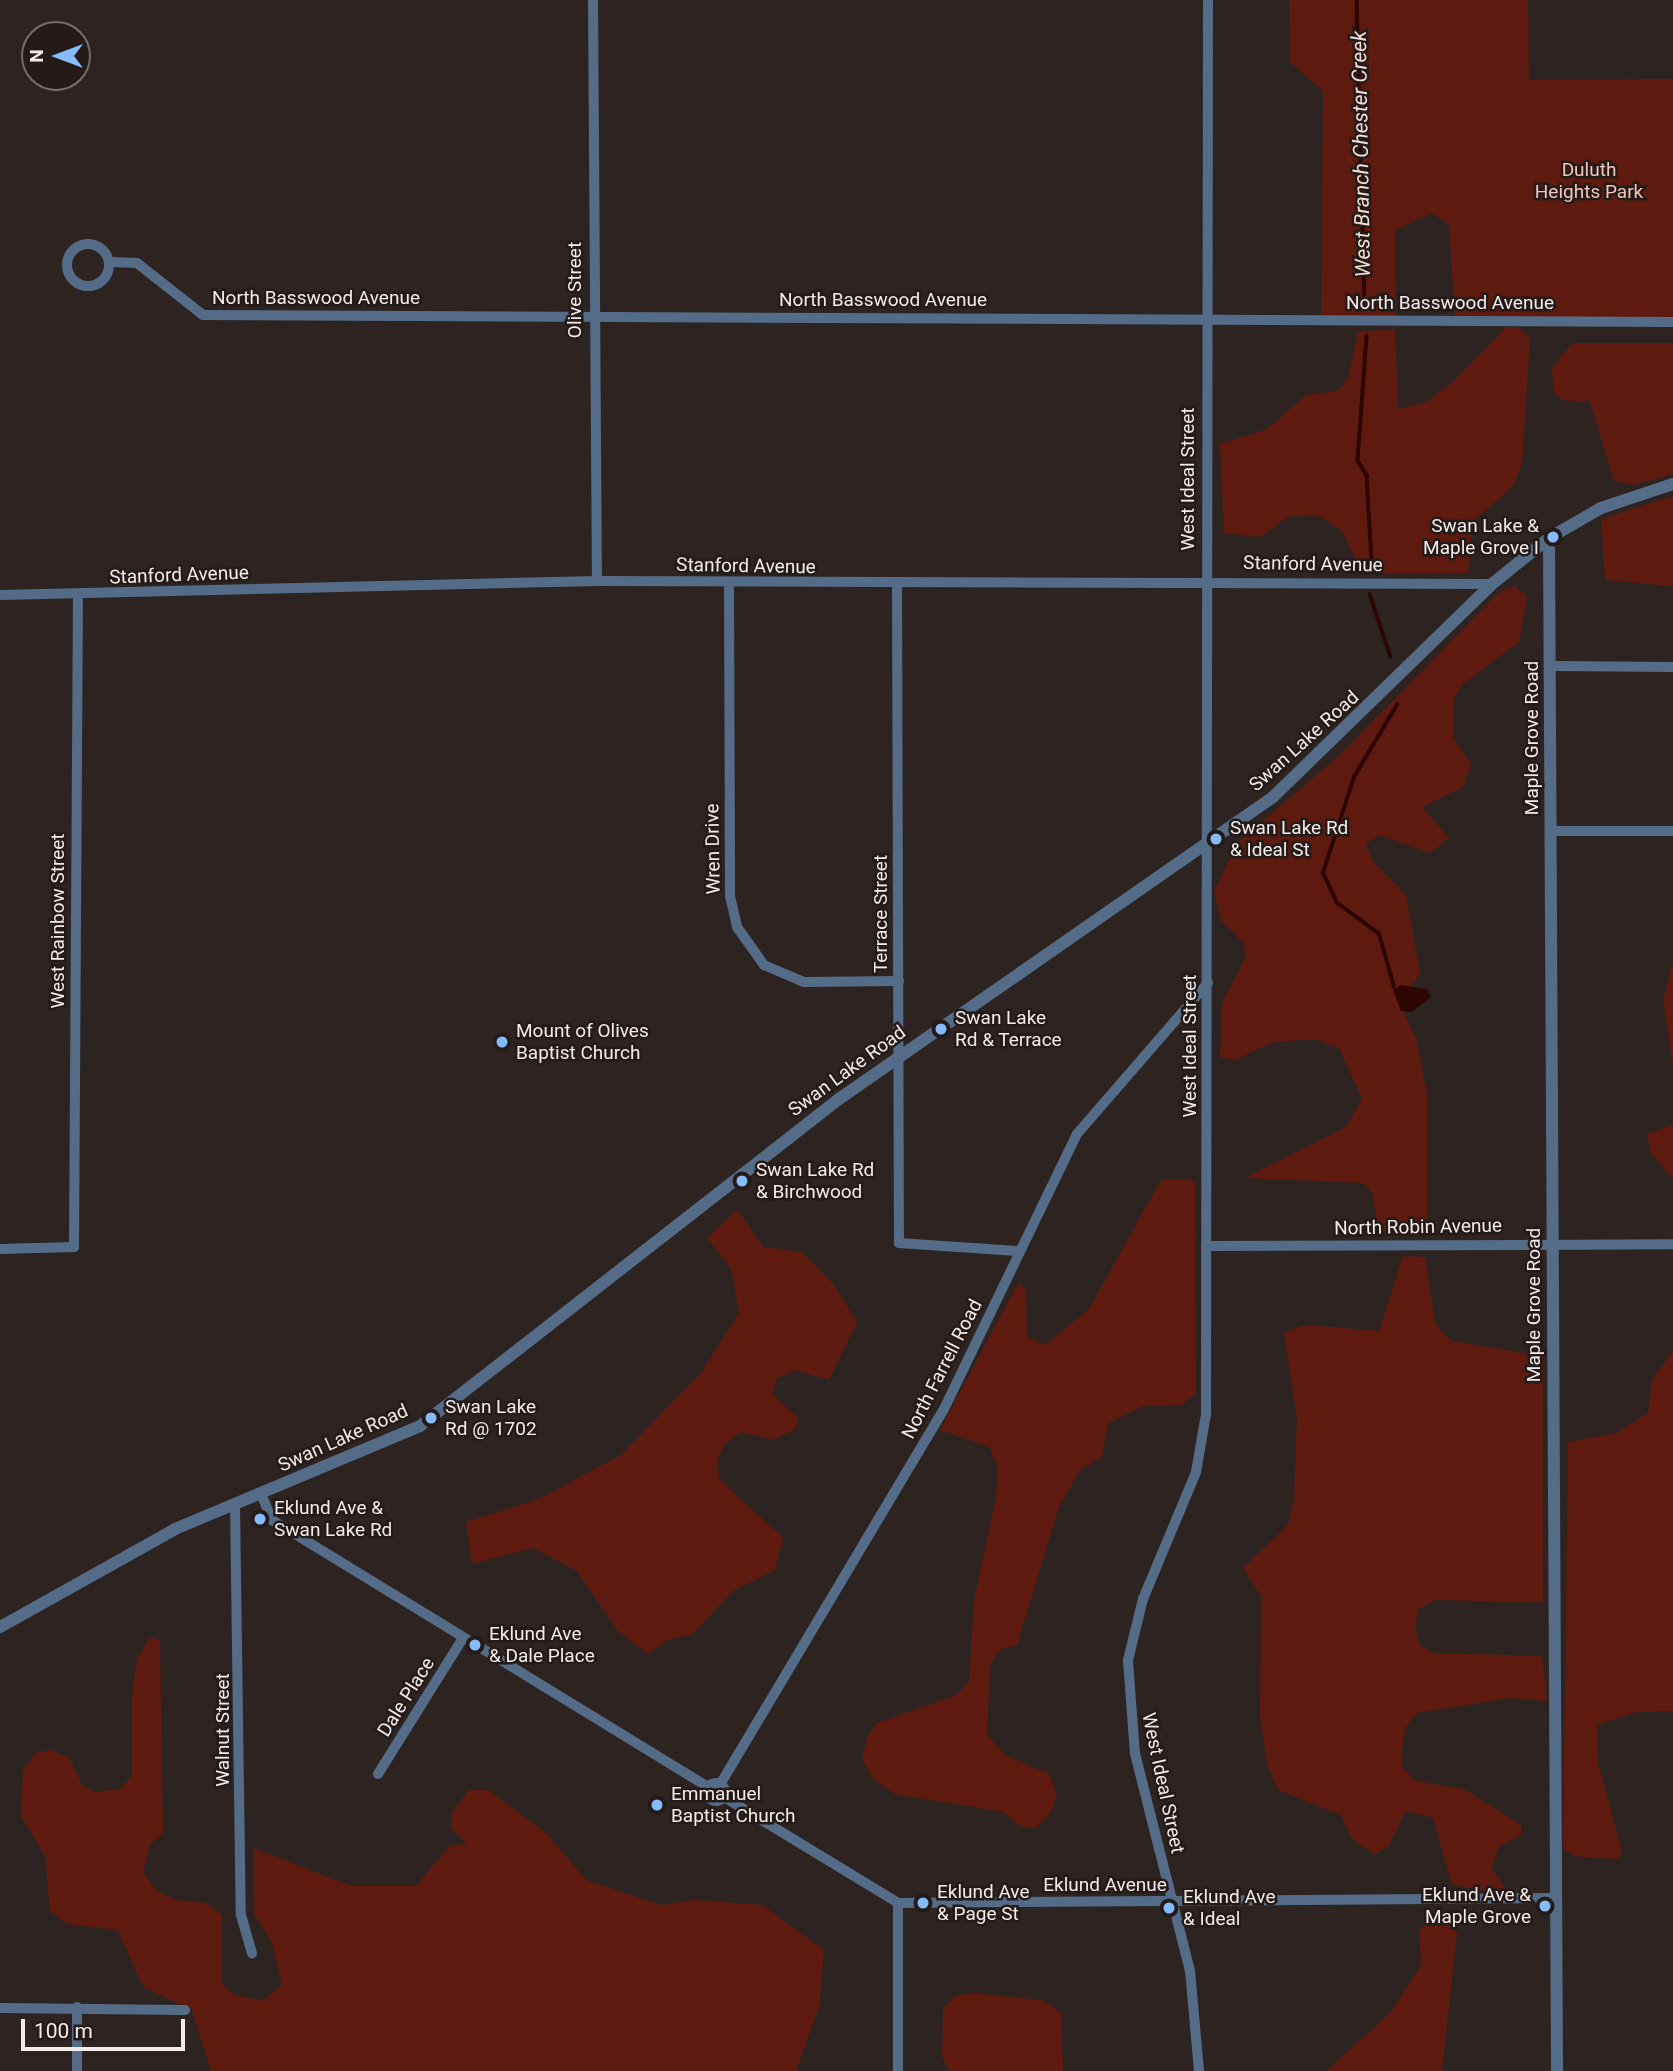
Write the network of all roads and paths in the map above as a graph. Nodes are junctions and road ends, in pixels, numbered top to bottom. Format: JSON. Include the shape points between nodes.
{"nodes":[{"id":1,"x":593,"y":0,"type":"edge"},
{"id":2,"x":1208,"y":0,"type":"edge"},
{"id":3,"x":111,"y":262,"type":"junction"},
{"id":4,"x":593,"y":316,"type":"junction"},
{"id":5,"x":1205,"y":318,"type":"junction"},
{"id":6,"x":1673,"y":322,"type":"edge"},
{"id":7,"x":1673,"y":484,"type":"edge"},
{"id":8,"x":1549,"y":538,"type":"junction"},
{"id":9,"x":1206,"y":580,"type":"junction"},
{"id":10,"x":597,"y":581,"type":"junction"},
{"id":11,"x":897,"y":584,"type":"junction"},
{"id":12,"x":1492,"y":584,"type":"junction"},
{"id":13,"x":730,"y":585,"type":"junction"},
{"id":14,"x":0,"y":595,"type":"edge"},
{"id":15,"x":78,"y":595,"type":"junction"},
{"id":16,"x":1551,"y":666,"type":"junction"},
{"id":17,"x":1673,"y":667,"type":"edge"},
{"id":18,"x":1552,"y":831,"type":"junction"},
{"id":19,"x":1673,"y":831,"type":"edge"},
{"id":20,"x":1205,"y":846,"type":"junction"},
{"id":21,"x":899,"y":981,"type":"junction"},
{"id":22,"x":1208,"y":983,"type":"junction"},
{"id":23,"x":896,"y":1058,"type":"junction"},
{"id":24,"x":1553,"y":1243,"type":"junction"},
{"id":25,"x":1673,"y":1244,"type":"edge"},
{"id":26,"x":1206,"y":1246,"type":"junction"},
{"id":27,"x":0,"y":1249,"type":"edge"},
{"id":28,"x":1017,"y":1251,"type":"junction"},
{"id":29,"x":261,"y":1494,"type":"junction"},
{"id":30,"x":234,"y":1504,"type":"junction"},
{"id":31,"x":0,"y":1627,"type":"edge"},
{"id":32,"x":463,"y":1638,"type":"junction"},
{"id":33,"x":378,"y":1774,"type":"dead end"},
{"id":34,"x":721,"y":1783,"type":"junction"},
{"id":35,"x":708,"y":1787,"type":"junction"},
{"id":36,"x":724,"y":1797,"type":"junction"},
{"id":37,"x":1557,"y":1898,"type":"junction"},
{"id":38,"x":1173,"y":1902,"type":"junction"},
{"id":39,"x":898,"y":1903,"type":"junction"},
{"id":40,"x":252,"y":1953,"type":"dead end"},
{"id":41,"x":77,"y":2007,"type":"junction"},
{"id":42,"x":0,"y":2008,"type":"edge"},
{"id":43,"x":185,"y":2010,"type":"dead end"},
{"id":44,"x":77,"y":2071,"type":"edge"},
{"id":45,"x":898,"y":2071,"type":"edge"},
{"id":46,"x":1199,"y":2071,"type":"edge"},
{"id":47,"x":1557,"y":2071,"type":"edge"}],
"edges":[{"from":1,"to":4,"type":"street","name":"Olive Street"},
{"from":2,"to":5,"type":"street","name":"West Ideal Street"},
{"from":3,"to":3,"type":"street","name":"North Basswood Avenue","via":[[99,245],[77,245],[66,256],[72,280],[86,288],[108,276]]},
{"from":3,"to":4,"type":"street","name":"North Basswood Avenue","via":[[137,264],[202,315]]},
{"from":4,"to":5,"type":"street","name":"North Basswood Avenue"},
{"from":4,"to":10,"type":"street","name":"Olive Street"},
{"from":5,"to":6,"type":"street","name":"North Basswood Avenue"},
{"from":5,"to":9,"type":"street","name":"West Ideal Street"},
{"from":7,"to":8,"type":"street","name":"Swan Lake Road","via":[[1601,508]]},
{"from":8,"to":12,"type":"street","name":"Swan Lake Road"},
{"from":8,"to":16,"type":"street","name":"Maple Grove Road"},
{"from":9,"to":11,"type":"street","name":"Stanford Avenue"},
{"from":9,"to":12,"type":"street","name":"Stanford Avenue"},
{"from":9,"to":20,"type":"street","name":"West Ideal Street"},
{"from":10,"to":13,"type":"street","name":"Stanford Avenue"},
{"from":10,"to":15,"type":"street","name":"Stanford Avenue"},
{"from":11,"to":13,"type":"street","name":"Stanford Avenue"},
{"from":11,"to":21,"type":"street","name":"Terrace Street"},
{"from":12,"to":20,"type":"street","name":"Swan Lake Road","via":[[1294,779]]},
{"from":13,"to":21,"type":"street","name":"Wren Drive","via":[[730,896],[737,927],[764,965],[804,982]]},
{"from":14,"to":15,"type":"street","name":"Stanford Avenue"},
{"from":15,"to":27,"type":"street","name":"West Rainbow Street","via":[[74,1247]]},
{"from":16,"to":17,"type":"street"},
{"from":16,"to":18,"type":"street","name":"Maple Grove Road"},
{"from":18,"to":19,"type":"street"},
{"from":18,"to":24,"type":"street","name":"Maple Grove Road"},
{"from":20,"to":22,"type":"street","name":"West Ideal Street"},
{"from":20,"to":23,"type":"street","name":"Swan Lake Road"},
{"from":21,"to":23,"type":"street","name":"Terrace Street"},
{"from":22,"to":26,"type":"street","name":"West Ideal Street"},
{"from":22,"to":28,"type":"street","name":"North Farrell Road","via":[[1077,1135]]},
{"from":23,"to":28,"type":"street","name":"Terrace Street","via":[[899,1243]]},
{"from":23,"to":29,"type":"street","name":"Swan Lake Road","via":[[420,1426]]},
{"from":24,"to":25,"type":"street","name":"North Robin Avenue"},
{"from":24,"to":26,"type":"street","name":"North Robin Avenue"},
{"from":24,"to":37,"type":"street","name":"Maple Grove Road"},
{"from":26,"to":38,"type":"street","name":"West Ideal Street","via":[[1201,1455],[1143,1599],[1128,1660],[1135,1754]]},
{"from":28,"to":34,"type":"street","name":"North Farrell Road","via":[[929,1437]]},
{"from":29,"to":30,"type":"street","name":"Swan Lake Road"},
{"from":29,"to":32,"type":"street","via":[[272,1520]]},
{"from":30,"to":31,"type":"street","name":"Swan Lake Road","via":[[124,1554]]},
{"from":30,"to":40,"type":"street","name":"Walnut Street","via":[[240,1915]]},
{"from":32,"to":33,"type":"street","name":"Dale Place"},
{"from":32,"to":35,"type":"street"},
{"from":34,"to":35,"type":"street"},
{"from":34,"to":36,"type":"street"},
{"from":35,"to":36,"type":"street","via":[[711,1800]]},
{"from":36,"to":39,"type":"street"},
{"from":37,"to":38,"type":"street","name":"Eklund Avenue"},
{"from":37,"to":47,"type":"street","name":"Maple Grove Road"},
{"from":38,"to":39,"type":"street","name":"Eklund Avenue"},
{"from":38,"to":46,"type":"street","name":"West Ideal Street","via":[[1189,1971]]},
{"from":39,"to":45,"type":"street"},
{"from":41,"to":42,"type":"street"},
{"from":41,"to":43,"type":"street"},
{"from":41,"to":44,"type":"street"}]}
